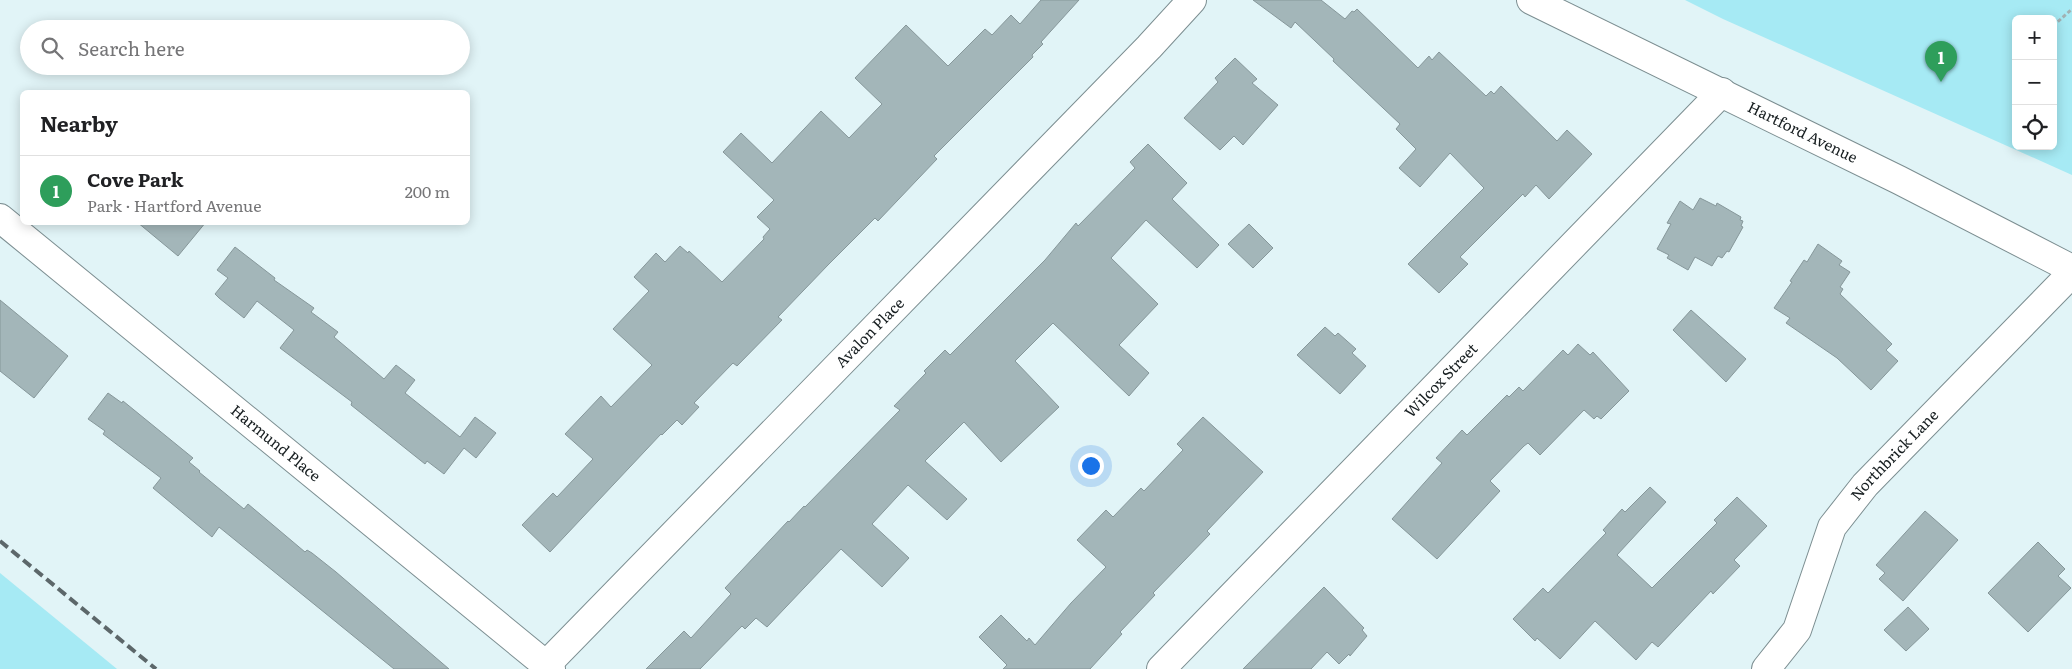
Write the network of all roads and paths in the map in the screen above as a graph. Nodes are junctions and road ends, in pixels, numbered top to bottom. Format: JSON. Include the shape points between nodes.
{"nodes":[{"id":1,"x":1192,"y":0,"type":"edge"},
{"id":2,"x":1531,"y":0,"type":"edge"},
{"id":3,"x":2072,"y":10,"type":"edge"},
{"id":4,"x":2057,"y":23,"type":"edge"},
{"id":5,"x":1722,"y":92,"type":"junction"},
{"id":6,"x":0,"y":218,"type":"edge"},
{"id":7,"x":2072,"y":271,"type":"edge"},
{"id":8,"x":548,"y":667,"type":"edge"},
{"id":9,"x":1161,"y":669,"type":"edge"},
{"id":10,"x":1766,"y":669,"type":"edge"}],
"edges":[{"from":1,"to":8,"type":"street","name":"Avalon Place"},
{"from":2,"to":5,"type":"street","name":"Hartford Avenue"},
{"from":3,"to":4,"type":"path"},
{"from":5,"to":7,"type":"street","name":"Hartford Avenue"},
{"from":5,"to":9,"type":"street","name":"Wilcox Street"},
{"from":6,"to":8,"type":"street","name":"Harmund Place"},
{"from":7,"to":10,"type":"street","name":"Northbrick Lane","via":[[1865,485],[1832,527],[1797,630]]}]}
